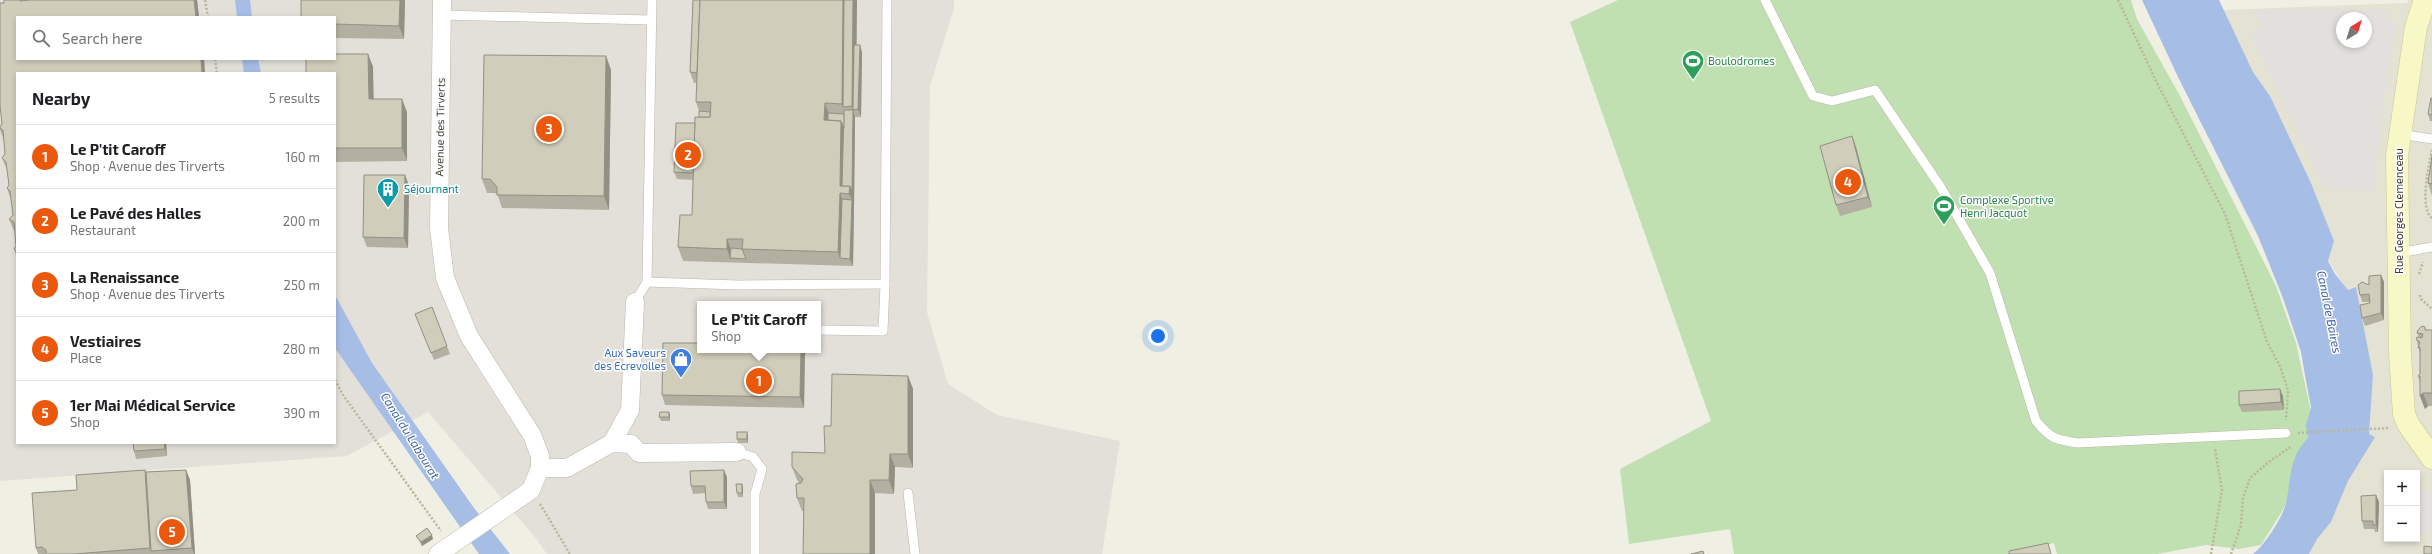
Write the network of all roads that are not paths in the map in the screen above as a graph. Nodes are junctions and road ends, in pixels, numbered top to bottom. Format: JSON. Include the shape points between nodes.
{"nodes":[{"id":1,"x":652,"y":0,"type":"edge"},
{"id":2,"x":886,"y":0,"type":"edge"},
{"id":3,"x":1765,"y":0,"type":"edge"},
{"id":4,"x":2425,"y":0,"type":"edge"},
{"id":5,"x":442,"y":8,"type":"edge"},
{"id":6,"x":651,"y":20,"type":"junction"},
{"id":7,"x":2400,"y":134,"type":"junction"},
{"id":8,"x":2432,"y":139,"type":"edge"},
{"id":9,"x":2430,"y":248,"type":"edge"},
{"id":10,"x":2397,"y":253,"type":"junction"},
{"id":11,"x":647,"y":282,"type":"junction"},
{"id":12,"x":885,"y":284,"type":"junction"},
{"id":13,"x":635,"y":302,"type":"joint"},
{"id":14,"x":821,"y":330,"type":"edge"},
{"id":15,"x":2286,"y":433,"type":"road end"},
{"id":16,"x":612,"y":443,"type":"junction"},
{"id":17,"x":736,"y":452,"type":"joint"},
{"id":18,"x":2431,"y":454,"type":"edge"},
{"id":19,"x":540,"y":468,"type":"junction"},
{"id":20,"x":908,"y":493,"type":"dead end"},
{"id":21,"x":452,"y":548,"type":"edge"},
{"id":22,"x":755,"y":554,"type":"edge"},
{"id":23,"x":915,"y":554,"type":"edge"}],
"edges":[{"from":1,"to":6,"type":"lane"},
{"from":2,"to":12,"type":"lane"},
{"from":3,"to":15,"type":"lane","via":[[1813,96],[1832,101],[1875,90],[1940,186],[1990,273],[2036,421],[2045,432],[2056,440],[2078,443]]},
{"from":4,"to":7,"type":"main road","name":"Rue Georges Clemenceau","via":[[2416,27]]},
{"from":5,"to":6,"type":"lane"},
{"from":5,"to":19,"type":"street","name":"Avenue des Tirverts","via":[[439,228],[446,278],[469,336],[532,435],[540,456]]},
{"from":6,"to":11,"type":"lane"},
{"from":7,"to":8,"type":"lane"},
{"from":7,"to":10,"type":"main road","name":"Rue Georges Clemenceau","via":[[2397,172]]},
{"from":9,"to":10,"type":"lane"},
{"from":10,"to":18,"type":"main road","name":"Rue Georges Clemenceau","via":[[2402,398],[2408,424]]},
{"from":11,"to":12,"type":"lane","via":[[738,285]]},
{"from":11,"to":13,"type":"lane"},
{"from":12,"to":14,"type":"lane","via":[[883,331]]},
{"from":13,"to":16,"type":"street","via":[[630,410]]},
{"from":16,"to":17,"type":"street","via":[[631,444],[639,453]]},
{"from":16,"to":19,"type":"street","via":[[566,468]]},
{"from":17,"to":22,"type":"lane","via":[[753,457],[762,469],[755,494]]},
{"from":19,"to":21,"type":"street","via":[[531,490]]},
{"from":20,"to":23,"type":"lane"}]}
